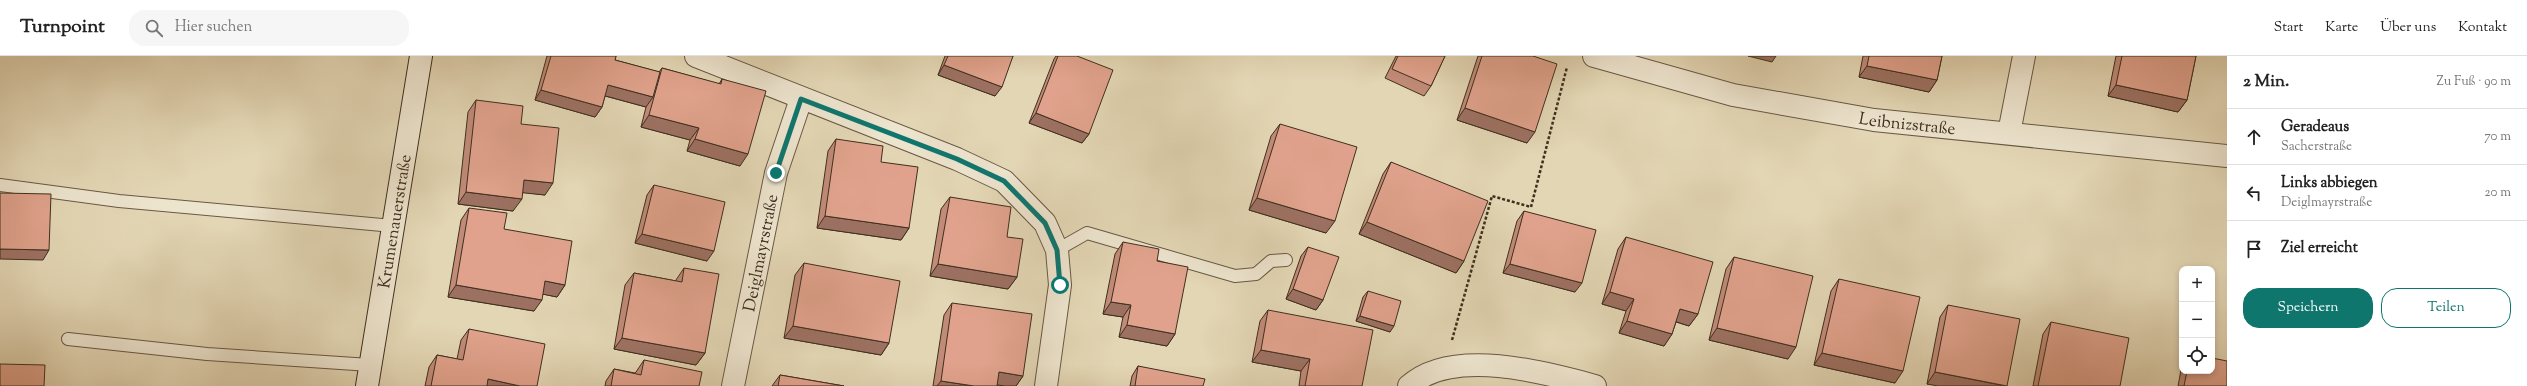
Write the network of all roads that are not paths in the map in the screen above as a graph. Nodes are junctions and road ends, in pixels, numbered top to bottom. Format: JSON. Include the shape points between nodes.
{"nodes":[{"id":1,"x":421,"y":56,"type":"edge"},
{"id":2,"x":696,"y":56,"type":"edge"},
{"id":3,"x":1595,"y":56,"type":"edge"},
{"id":4,"x":2024,"y":56,"type":"edge"},
{"id":5,"x":801,"y":99,"type":"junction"},
{"id":6,"x":2009,"y":133,"type":"junction"},
{"id":7,"x":2227,"y":156,"type":"edge"},
{"id":8,"x":0,"y":185,"type":"edge"},
{"id":9,"x":393,"y":226,"type":"junction"},
{"id":10,"x":1057,"y":250,"type":"junction"},
{"id":11,"x":1286,"y":260,"type":"dead end"},
{"id":12,"x":68,"y":339,"type":"dead end"},
{"id":13,"x":370,"y":365,"type":"junction"},
{"id":14,"x":367,"y":386,"type":"edge"},
{"id":15,"x":733,"y":386,"type":"edge"},
{"id":16,"x":1046,"y":386,"type":"edge"},
{"id":17,"x":1409,"y":386,"type":"edge"},
{"id":18,"x":1594,"y":386,"type":"edge"}],
"edges":[{"from":1,"to":9,"type":"street","name":"Krumenauerstraße"},
{"from":2,"to":5,"type":"street"},
{"from":3,"to":6,"type":"street","name":"Leibnizstraße","via":[[1733,95],[1874,120]]},
{"from":4,"to":6,"type":"street"},
{"from":5,"to":10,"type":"street","via":[[957,159],[1004,181],[1045,223]]},
{"from":5,"to":15,"type":"street","name":"Deiglmayrstraße","via":[[776,173]]},
{"from":6,"to":7,"type":"street","name":"Leibnizstraße"},
{"from":8,"to":9,"type":"lane","via":[[119,200]]},
{"from":9,"to":13,"type":"street","name":"Krumenauerstraße"},
{"from":10,"to":11,"type":"lane","via":[[1087,233],[1235,276],[1256,274],[1271,261]]},
{"from":10,"to":16,"type":"street","via":[[1060,285]]},
{"from":12,"to":13,"type":"lane","via":[[207,354]]},
{"from":13,"to":14,"type":"street","name":"Krumenauerstraße"},
{"from":17,"to":18,"type":"street","via":[[1444,367],[1480,364],[1557,375]]}]}
